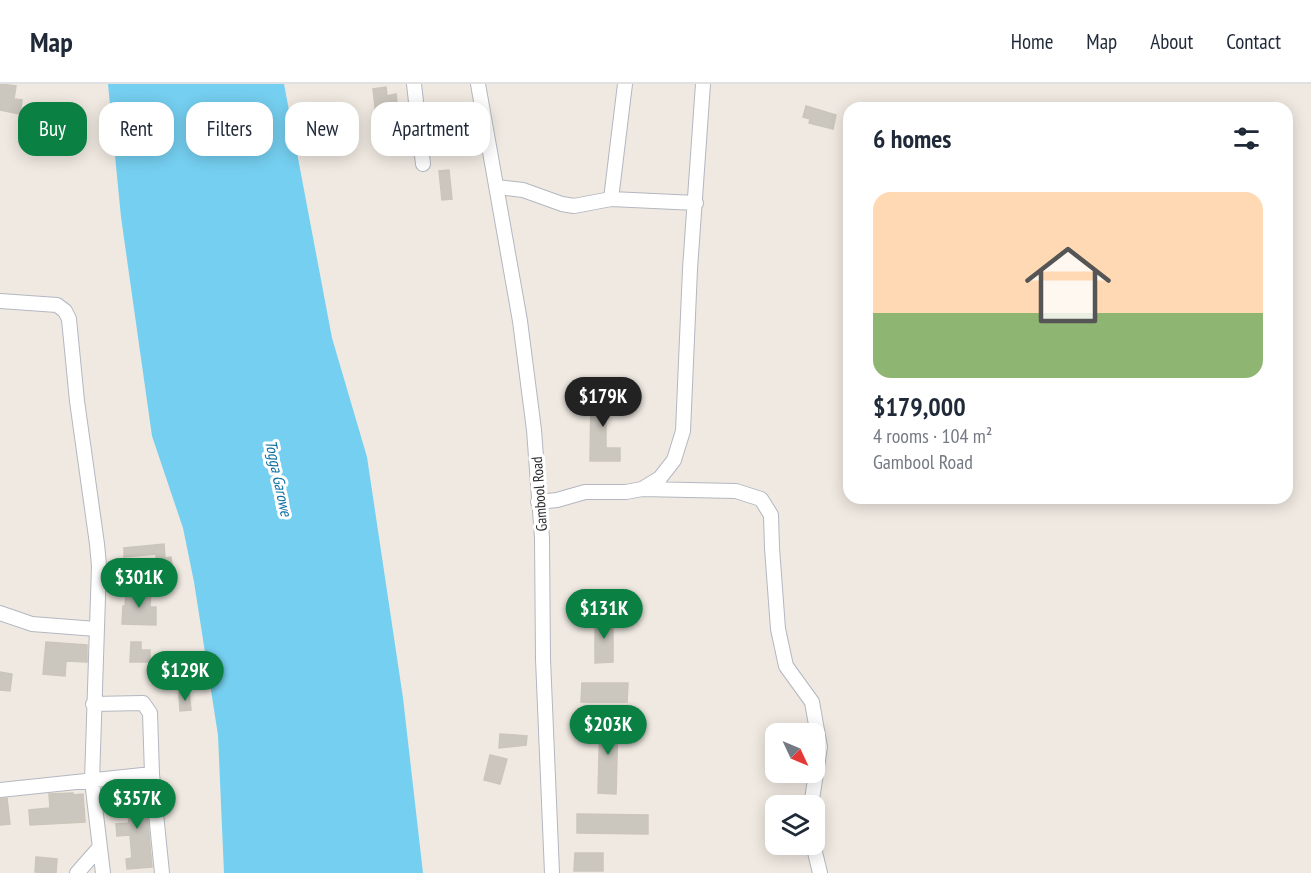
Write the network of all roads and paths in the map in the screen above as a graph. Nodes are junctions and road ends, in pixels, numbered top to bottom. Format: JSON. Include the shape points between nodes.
{"nodes":[{"id":1,"x":414,"y":84,"type":"edge"},
{"id":2,"x":478,"y":84,"type":"edge"},
{"id":3,"x":625,"y":84,"type":"edge"},
{"id":4,"x":703,"y":84,"type":"edge"},
{"id":5,"x":423,"y":164,"type":"dead end"},
{"id":6,"x":497,"y":187,"type":"junction"},
{"id":7,"x":611,"y":199,"type":"junction"},
{"id":8,"x":696,"y":203,"type":"junction"},
{"id":9,"x":0,"y":301,"type":"edge"},
{"id":10,"x":642,"y":489,"type":"junction"},
{"id":11,"x":538,"y":502,"type":"junction"},
{"id":12,"x":0,"y":613,"type":"edge"},
{"id":13,"x":96,"y":629,"type":"junction"},
{"id":14,"x":93,"y":704,"type":"junction"},
{"id":15,"x":152,"y":774,"type":"junction"},
{"id":16,"x":92,"y":781,"type":"junction"},
{"id":17,"x":0,"y":790,"type":"edge"},
{"id":18,"x":813,"y":795,"type":"edge"},
{"id":19,"x":99,"y":848,"type":"junction"},
{"id":20,"x":816,"y":855,"type":"edge"},
{"id":21,"x":77,"y":873,"type":"edge"},
{"id":22,"x":103,"y":873,"type":"edge"},
{"id":23,"x":162,"y":873,"type":"edge"},
{"id":24,"x":552,"y":873,"type":"edge"},
{"id":25,"x":820,"y":873,"type":"edge"}],
"edges":[{"from":1,"to":5,"type":"street"},
{"from":2,"to":6,"type":"street","name":"Gambool Road"},
{"from":3,"to":7,"type":"street"},
{"from":4,"to":8,"type":"street"},
{"from":6,"to":7,"type":"street","via":[[523,190],[574,206]]},
{"from":6,"to":11,"type":"street","name":"Gambool Road","via":[[529,387]]},
{"from":7,"to":8,"type":"street"},
{"from":8,"to":10,"type":"street","via":[[683,431],[668,471]]},
{"from":9,"to":13,"type":"street","via":[[57,305],[69,319],[76,401],[98,544]]},
{"from":10,"to":11,"type":"street","via":[[585,492]]},
{"from":10,"to":18,"type":"street","via":[[736,491],[761,499],[771,515],[778,629],[786,666],[812,702],[820,747]]},
{"from":11,"to":24,"type":"street","name":"Gambool Road"},
{"from":12,"to":13,"type":"street","via":[[32,624]]},
{"from":13,"to":14,"type":"street"},
{"from":14,"to":15,"type":"street","via":[[143,703],[148,707]]},
{"from":14,"to":16,"type":"street"},
{"from":15,"to":16,"type":"street"},
{"from":15,"to":23,"type":"street"},
{"from":16,"to":17,"type":"street"},
{"from":16,"to":19,"type":"street"},
{"from":19,"to":21,"type":"street"},
{"from":19,"to":22,"type":"street"},
{"from":20,"to":25,"type":"street"}]}
